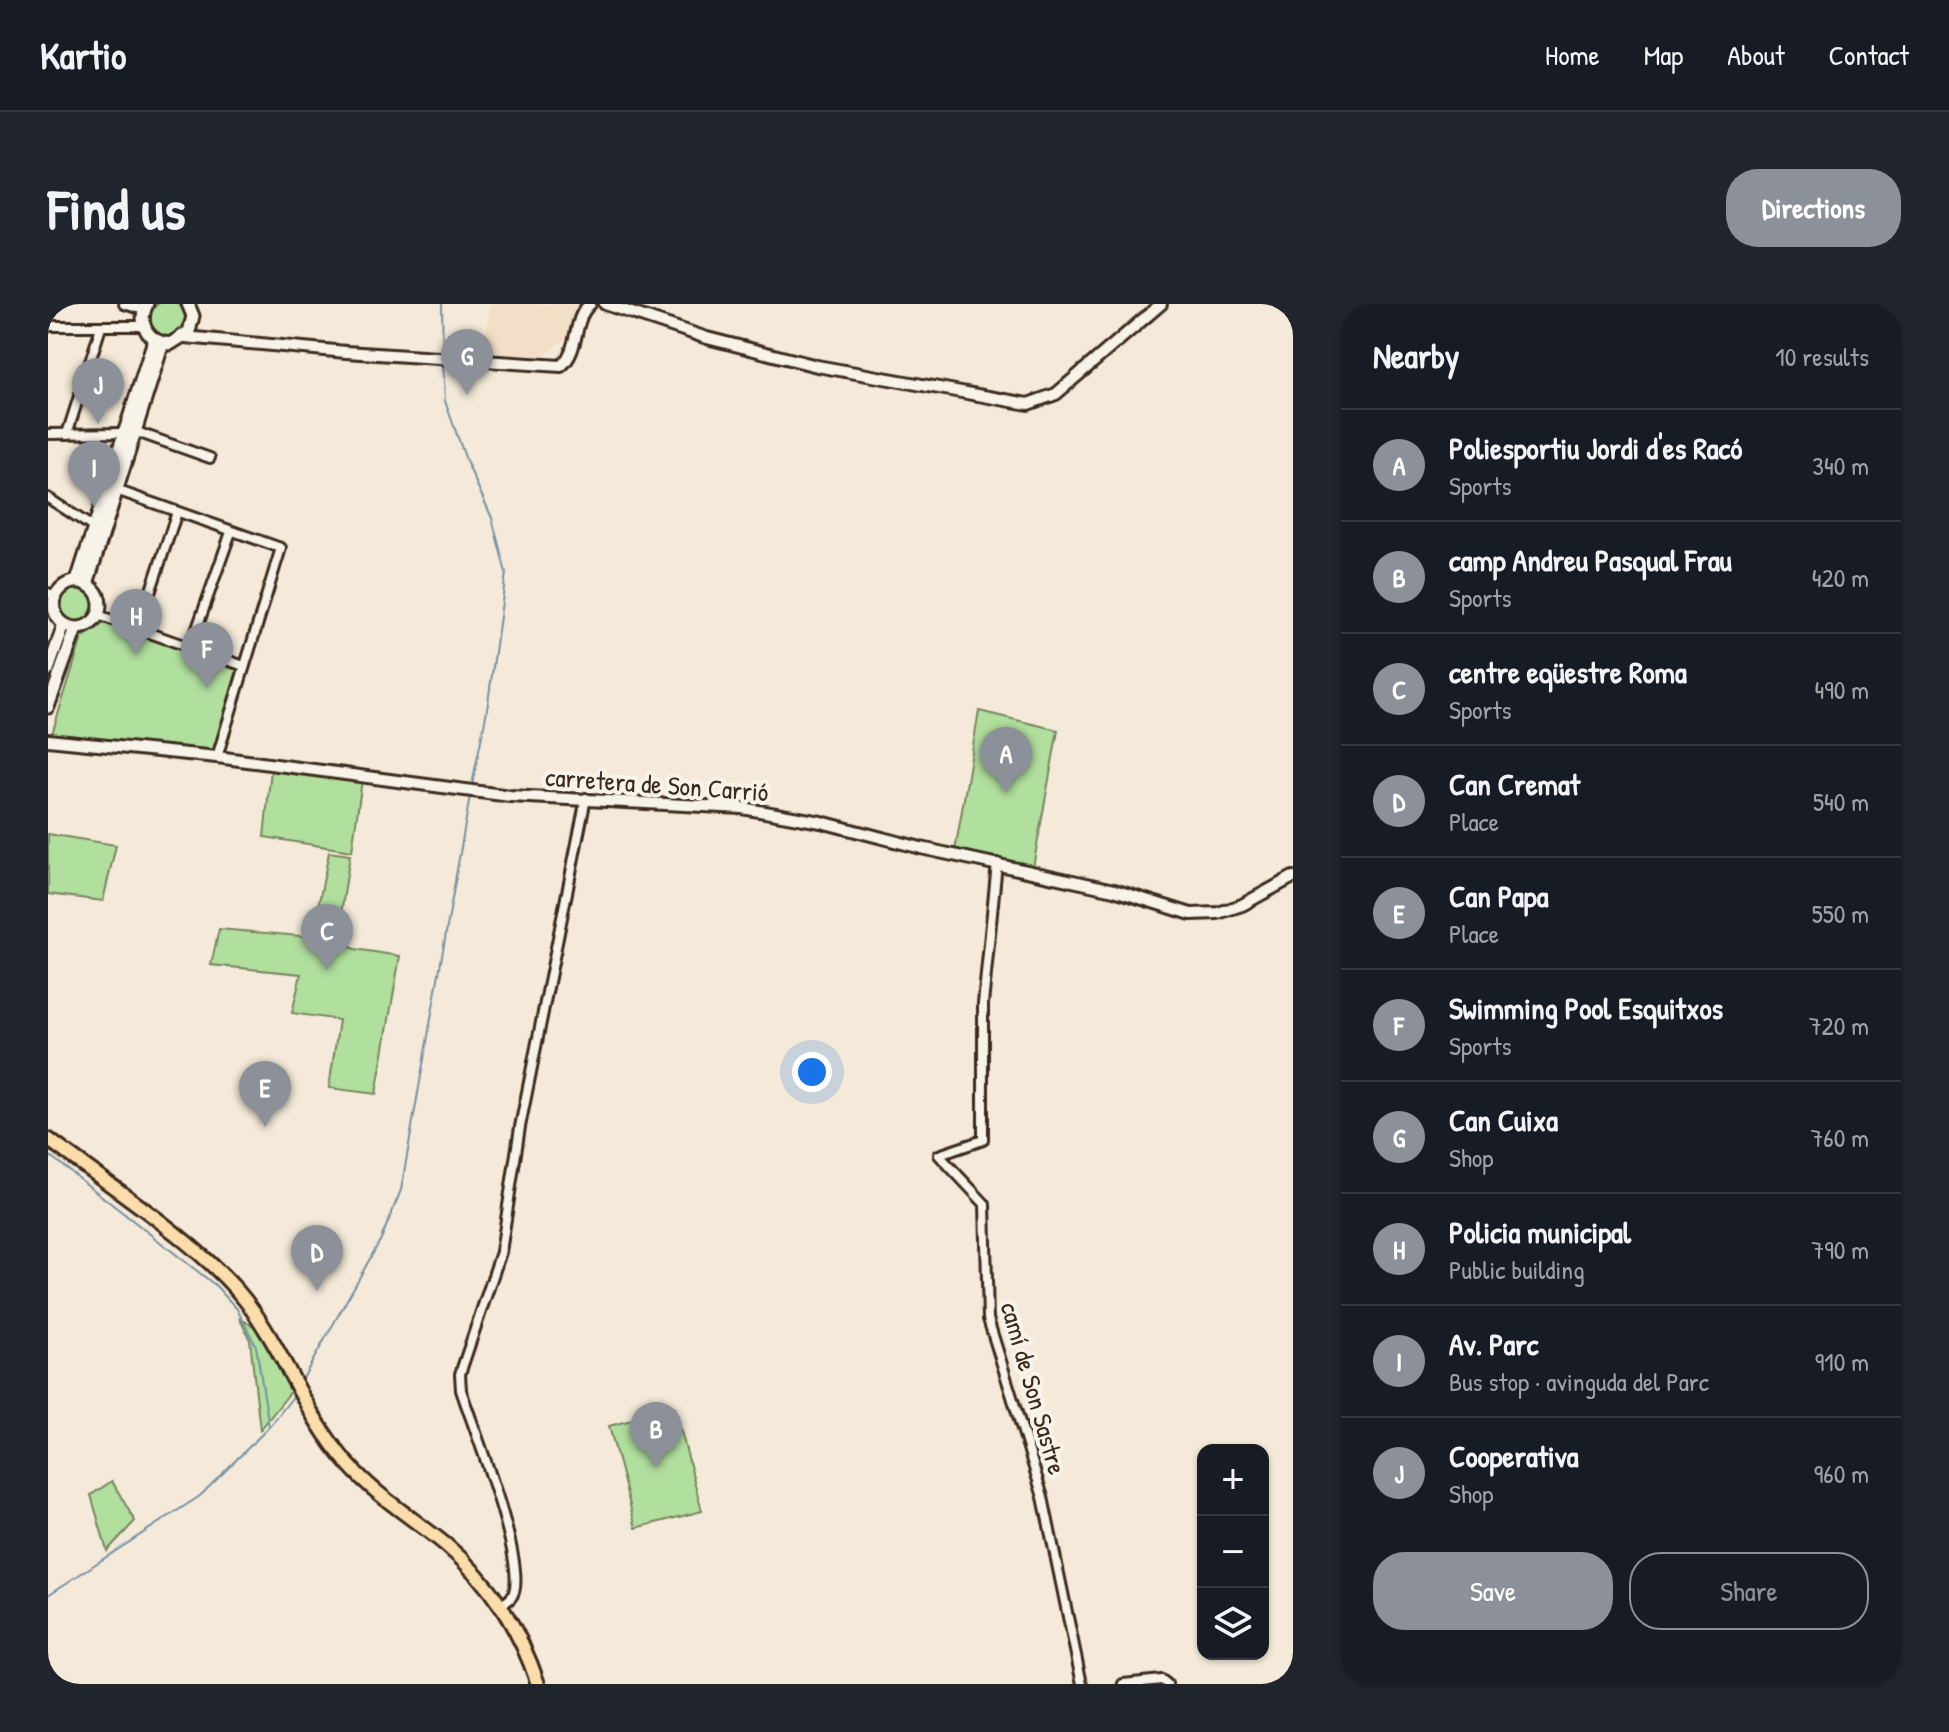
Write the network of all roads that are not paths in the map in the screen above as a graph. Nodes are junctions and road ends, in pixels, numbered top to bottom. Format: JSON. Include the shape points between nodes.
{"nodes":[{"id":1,"x":52,"y":304,"type":"edge"},
{"id":2,"x":124,"y":304,"type":"edge"},
{"id":3,"x":188,"y":304,"type":"edge"},
{"id":4,"x":605,"y":304,"type":"edge"},
{"id":5,"x":1161,"y":304,"type":"edge"},
{"id":6,"x":588,"y":305,"type":"edge"},
{"id":7,"x":145,"y":307,"type":"edge"},
{"id":8,"x":48,"y":317,"type":"edge"},
{"id":9,"x":192,"y":325,"type":"junction"},
{"id":10,"x":48,"y":326,"type":"edge"},
{"id":11,"x":144,"y":326,"type":"junction"},
{"id":12,"x":101,"y":327,"type":"junction"},
{"id":13,"x":185,"y":337,"type":"junction"},
{"id":14,"x":204,"y":340,"type":"junction"},
{"id":15,"x":158,"y":341,"type":"junction"},
{"id":16,"x":129,"y":432,"type":"junction"},
{"id":17,"x":48,"y":434,"type":"edge"},
{"id":18,"x":67,"y":434,"type":"junction"},
{"id":19,"x":210,"y":458,"type":"dead end"},
{"id":20,"x":116,"y":490,"type":"junction"},
{"id":21,"x":48,"y":498,"type":"edge"},
{"id":22,"x":177,"y":512,"type":"junction"},
{"id":23,"x":94,"y":528,"type":"junction"},
{"id":24,"x":231,"y":532,"type":"junction"},
{"id":25,"x":82,"y":582,"type":"junction"},
{"id":26,"x":51,"y":595,"type":"edge"},
{"id":27,"x":98,"y":615,"type":"junction"},
{"id":28,"x":70,"y":627,"type":"junction"},
{"id":29,"x":138,"y":629,"type":"junction"},
{"id":30,"x":190,"y":648,"type":"junction"},
{"id":31,"x":244,"y":666,"type":"junction"},
{"id":32,"x":48,"y":669,"type":"edge"},
{"id":33,"x":48,"y":707,"type":"edge"},
{"id":34,"x":48,"y":740,"type":"edge"},
{"id":35,"x":217,"y":757,"type":"junction"},
{"id":36,"x":586,"y":798,"type":"junction"},
{"id":37,"x":997,"y":863,"type":"junction"},
{"id":38,"x":1293,"y":877,"type":"edge"},
{"id":39,"x":48,"y":1139,"type":"edge"},
{"id":40,"x":501,"y":1605,"type":"junction"},
{"id":41,"x":538,"y":1684,"type":"edge"},
{"id":42,"x":1082,"y":1684,"type":"edge"},
{"id":43,"x":1123,"y":1684,"type":"edge"},
{"id":44,"x":1167,"y":1684,"type":"edge"}],
"edges":[{"from":1,"to":8,"type":"street"},
{"from":2,"to":7,"type":"street"},
{"from":3,"to":9,"type":"main road"},
{"from":4,"to":5,"type":"street","via":[[707,338],[817,366],[1028,404],[1056,394]]},
{"from":6,"to":14,"type":"street","via":[[569,359],[561,366]]},
{"from":7,"to":11,"type":"main road"},
{"from":9,"to":13,"type":"main road"},
{"from":9,"to":14,"type":"street"},
{"from":10,"to":12,"type":"street"},
{"from":11,"to":12,"type":"street"},
{"from":11,"to":15,"type":"main road"},
{"from":12,"to":18,"type":"street"},
{"from":13,"to":14,"type":"street"},
{"from":13,"to":15,"type":"main road"},
{"from":15,"to":16,"type":"main road"},
{"from":16,"to":18,"type":"street"},
{"from":16,"to":19,"type":"street"},
{"from":16,"to":20,"type":"main road"},
{"from":16,"to":23,"type":"main road"},
{"from":17,"to":18,"type":"street"},
{"from":20,"to":22,"type":"street"},
{"from":20,"to":25,"type":"main road"},
{"from":21,"to":23,"type":"street"},
{"from":22,"to":24,"type":"street"},
{"from":22,"to":29,"type":"street"},
{"from":23,"to":25,"type":"main road"},
{"from":24,"to":30,"type":"street"},
{"from":24,"to":31,"type":"street","via":[[281,548]]},
{"from":25,"to":26,"type":"main road"},
{"from":25,"to":27,"type":"main road","via":[[99,596]]},
{"from":26,"to":28,"type":"main road","via":[[56,616]]},
{"from":27,"to":28,"type":"main road","via":[[85,627]]},
{"from":27,"to":29,"type":"street"},
{"from":28,"to":32,"type":"main road"},
{"from":28,"to":33,"type":"main road"},
{"from":29,"to":30,"type":"street"},
{"from":30,"to":31,"type":"street"},
{"from":31,"to":35,"type":"street"},
{"from":34,"to":35,"type":"street","name":"carretera de Son Carrió"},
{"from":35,"to":36,"type":"street","name":"carretera de Son Carrió","via":[[510,796]]},
{"from":36,"to":37,"type":"street","name":"carretera de Son Carrió","via":[[742,808]]},
{"from":36,"to":40,"type":"street","via":[[520,1127],[501,1252],[460,1374],[516,1574],[515,1591]]},
{"from":37,"to":38,"type":"street","name":"carretera de Son Carrió","via":[[1191,914],[1242,905]]},
{"from":37,"to":42,"type":"street","name":"camí de Son Sastre","via":[[983,1004],[983,1140],[939,1155],[985,1204],[988,1319],[1043,1497]]},
{"from":39,"to":40,"type":"main road","via":[[226,1280],[262,1324],[338,1452],[365,1481],[469,1566]]},
{"from":40,"to":41,"type":"main road"},
{"from":43,"to":44,"type":"street"}]}
